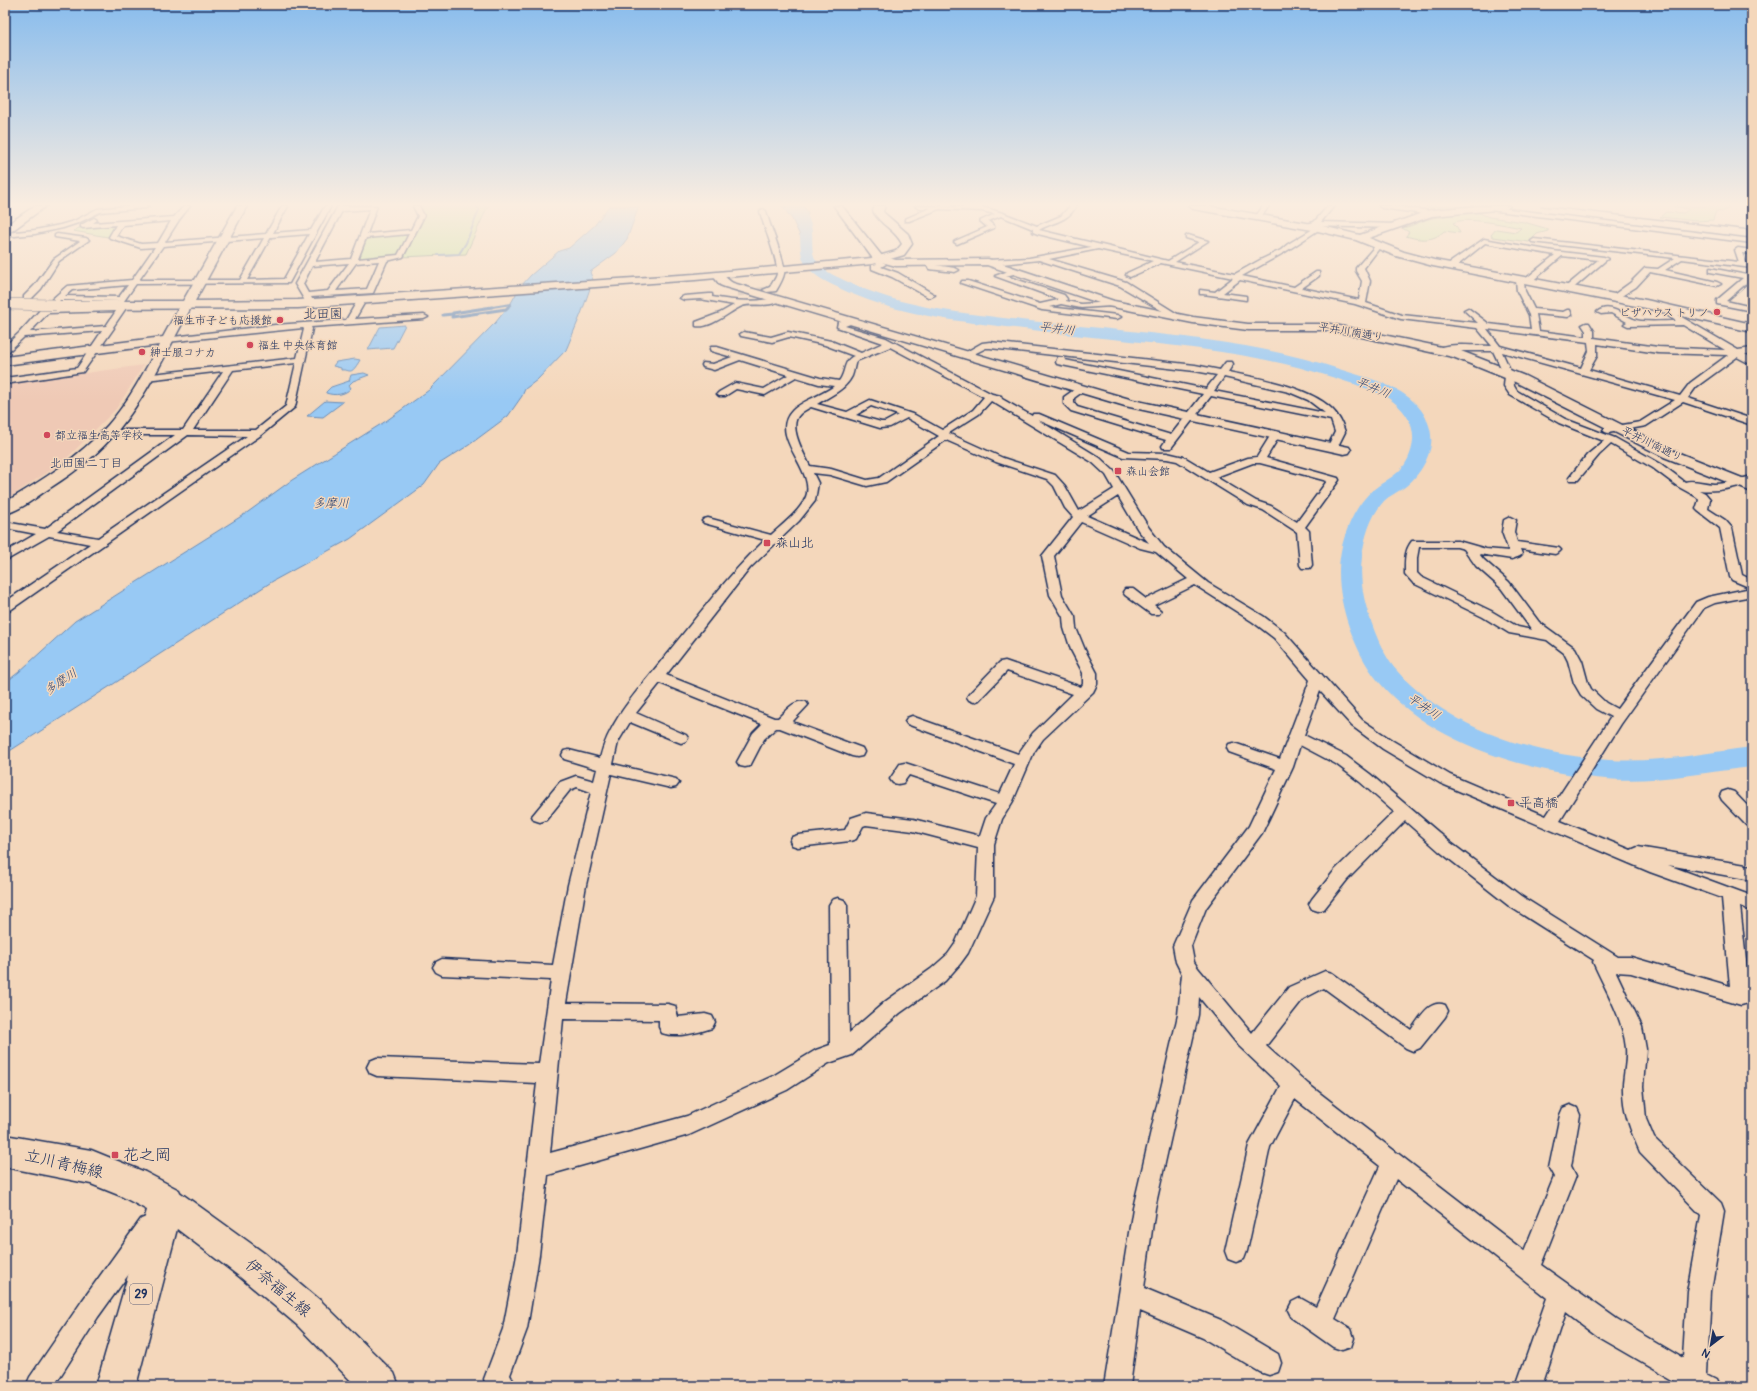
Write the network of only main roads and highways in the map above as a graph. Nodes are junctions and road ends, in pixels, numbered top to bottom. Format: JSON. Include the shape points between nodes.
{"nodes":[{"id":1,"x":206,"y":271,"type":"edge"},
{"id":2,"x":773,"y":271,"type":"edge"},
{"id":3,"x":1475,"y":271,"type":"edge"},
{"id":4,"x":5,"y":303,"type":"edge"},
{"id":5,"x":187,"y":304,"type":"junction"},
{"id":6,"x":1745,"y":315,"type":"edge"},
{"id":7,"x":1752,"y":328,"type":"edge"},
{"id":8,"x":5,"y":1151,"type":"edge"},
{"id":9,"x":116,"y":1386,"type":"edge"}],
"edges":[{"from":1,"to":5,"type":"main road"},
{"from":2,"to":5,"type":"main road","via":[[362,300],[308,299]]},
{"from":3,"to":6,"type":"main road","via":[[1660,307]]},
{"from":4,"to":5,"type":"main road","bridge":true,"via":[[53,298]]},
{"from":6,"to":7,"type":"main road"},
{"from":8,"to":9,"type":"main road","name":"立川青梅線","number":"29","via":[[91,1167],[133,1184],[167,1202]]}]}
